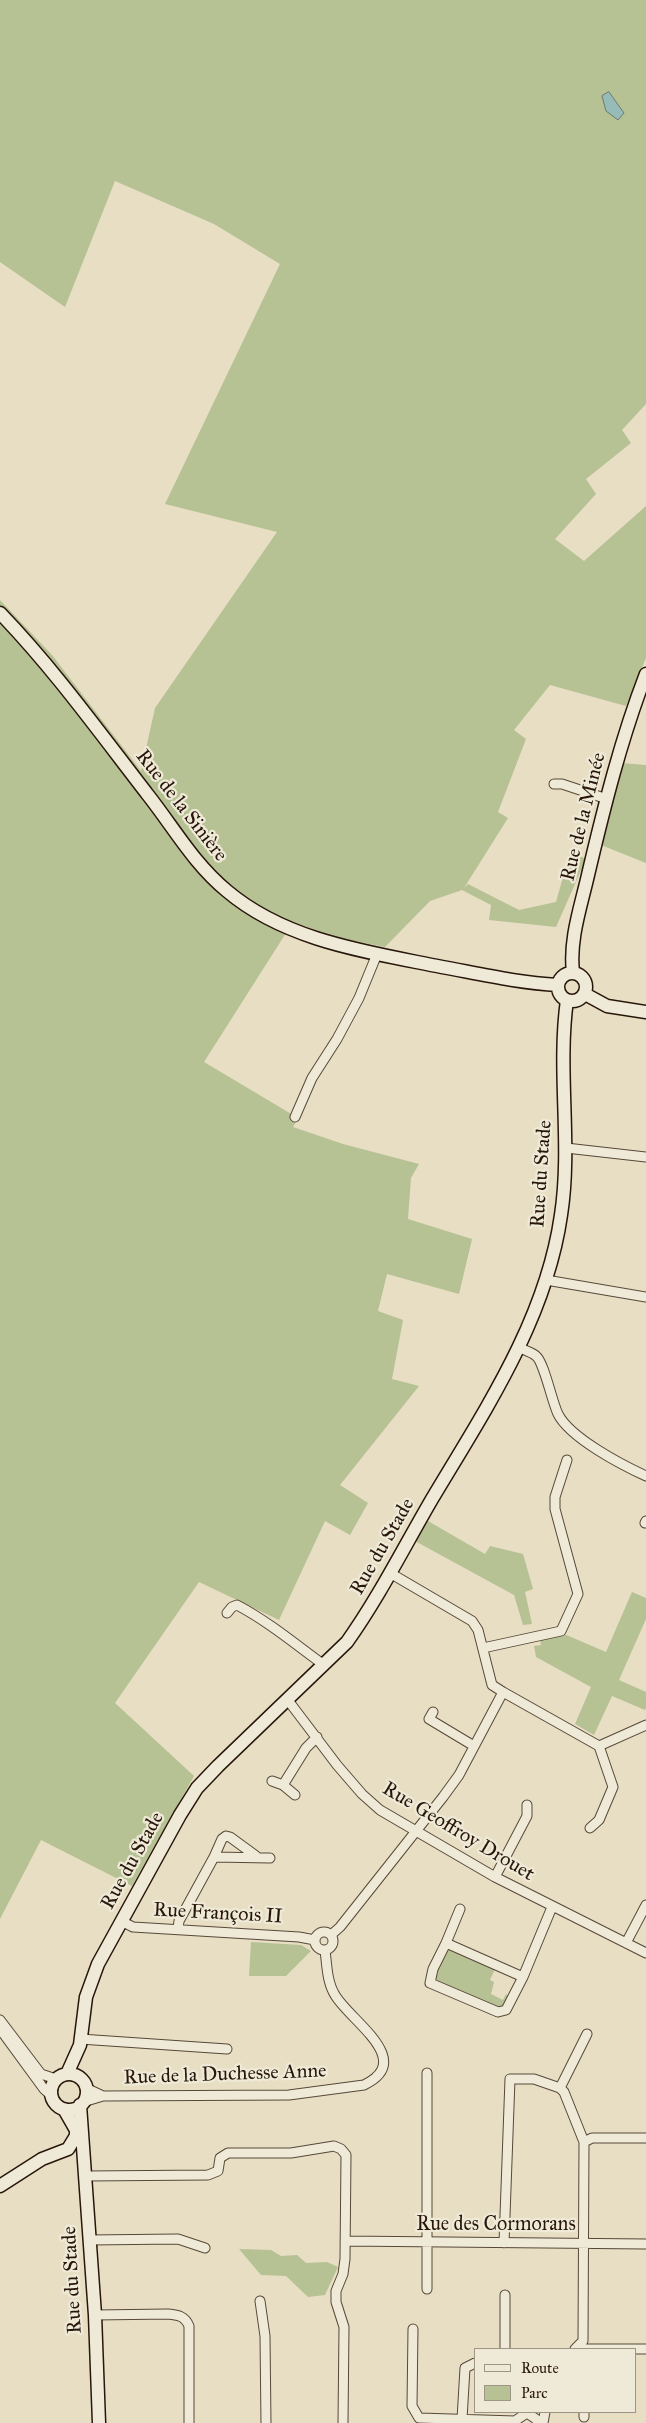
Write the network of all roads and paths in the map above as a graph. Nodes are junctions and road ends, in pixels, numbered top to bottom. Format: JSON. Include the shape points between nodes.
{"nodes":[{"id":1,"x":0,"y":613,"type":"edge"},
{"id":2,"x":646,"y":674,"type":"edge"},
{"id":3,"x":554,"y":784,"type":"dead end"},
{"id":4,"x":606,"y":799,"type":"junction"},
{"id":5,"x":377,"y":954,"type":"junction"},
{"id":6,"x":573,"y":972,"type":"junction"},
{"id":7,"x":558,"y":985,"type":"junction"},
{"id":8,"x":585,"y":994,"type":"junction"},
{"id":9,"x":567,"y":1000,"type":"junction"},
{"id":10,"x":646,"y":1012,"type":"edge"},
{"id":11,"x":295,"y":1117,"type":"dead end"},
{"id":12,"x":566,"y":1148,"type":"junction"},
{"id":13,"x":646,"y":1158,"type":"edge"},
{"id":14,"x":546,"y":1280,"type":"junction"},
{"id":15,"x":646,"y":1297,"type":"edge"},
{"id":16,"x":519,"y":1347,"type":"junction"},
{"id":17,"x":567,"y":1460,"type":"dead end"},
{"id":18,"x":646,"y":1476,"type":"edge"},
{"id":19,"x":390,"y":1573,"type":"junction"},
{"id":20,"x":227,"y":1613,"type":"dead end"},
{"id":21,"x":483,"y":1648,"type":"junction"},
{"id":22,"x":324,"y":1665,"type":"junction"},
{"id":23,"x":503,"y":1692,"type":"junction"},
{"id":24,"x":287,"y":1699,"type":"junction"},
{"id":25,"x":433,"y":1712,"type":"dead end"},
{"id":26,"x":646,"y":1725,"type":"edge"},
{"id":27,"x":317,"y":1737,"type":"junction"},
{"id":28,"x":474,"y":1746,"type":"junction"},
{"id":29,"x":599,"y":1746,"type":"junction"},
{"id":30,"x":272,"y":1781,"type":"dead end"},
{"id":31,"x":283,"y":1785,"type":"junction"},
{"id":32,"x":295,"y":1795,"type":"dead end"},
{"id":33,"x":527,"y":1805,"type":"dead end"},
{"id":34,"x":590,"y":1828,"type":"dead end"},
{"id":35,"x":415,"y":1832,"type":"junction"},
{"id":36,"x":256,"y":1856,"type":"junction"},
{"id":37,"x":214,"y":1857,"type":"junction"},
{"id":38,"x":270,"y":1858,"type":"dead end"},
{"id":39,"x":495,"y":1877,"type":"junction"},
{"id":40,"x":646,"y":1904,"type":"edge"},
{"id":41,"x":552,"y":1907,"type":"junction"},
{"id":42,"x":460,"y":1909,"type":"dead end"},
{"id":43,"x":121,"y":1921,"type":"junction"},
{"id":44,"x":178,"y":1929,"type":"junction"},
{"id":45,"x":331,"y":1935,"type":"junction"},
{"id":46,"x":315,"y":1940,"type":"junction"},
{"id":47,"x":446,"y":1943,"type":"junction"},
{"id":48,"x":626,"y":1943,"type":"junction"},
{"id":49,"x":325,"y":1950,"type":"junction"},
{"id":50,"x":646,"y":1953,"type":"edge"},
{"id":51,"x":523,"y":1977,"type":"junction"},
{"id":52,"x":0,"y":2020,"type":"edge"},
{"id":53,"x":0,"y":2029,"type":"edge"},
{"id":54,"x":587,"y":2034,"type":"dead end"},
{"id":55,"x":80,"y":2042,"type":"junction"},
{"id":56,"x":227,"y":2050,"type":"dead end"},
{"id":57,"x":427,"y":2073,"type":"dead end"},
{"id":58,"x":62,"y":2077,"type":"junction"},
{"id":59,"x":83,"y":2083,"type":"junction"},
{"id":60,"x":560,"y":2088,"type":"junction"},
{"id":61,"x":52,"y":2096,"type":"junction"},
{"id":62,"x":103,"y":2096,"type":"junction"},
{"id":63,"x":82,"y":2104,"type":"junction"},
{"id":64,"x":64,"y":2109,"type":"junction"},
{"id":65,"x":646,"y":2138,"type":"edge"},
{"id":66,"x":584,"y":2142,"type":"junction"},
{"id":67,"x":68,"y":2149,"type":"junction"},
{"id":68,"x":85,"y":2170,"type":"junction"},
{"id":69,"x":0,"y":2186,"type":"edge"},
{"id":70,"x":89,"y":2240,"type":"junction"},
{"id":71,"x":345,"y":2241,"type":"junction"},
{"id":72,"x":427,"y":2242,"type":"junction"},
{"id":73,"x":584,"y":2243,"type":"junction"},
{"id":74,"x":504,"y":2244,"type":"junction"},
{"id":75,"x":646,"y":2244,"type":"edge"},
{"id":76,"x":205,"y":2248,"type":"dead end"},
{"id":77,"x":427,"y":2289,"type":"dead end"},
{"id":78,"x":505,"y":2295,"type":"dead end"},
{"id":79,"x":260,"y":2301,"type":"dead end"},
{"id":80,"x":94,"y":2315,"type":"junction"},
{"id":81,"x":414,"y":2329,"type":"dead end"},
{"id":82,"x":506,"y":2348,"type":"edge"},
{"id":83,"x":575,"y":2348,"type":"edge"},
{"id":84,"x":473,"y":2364,"type":"edge"},
{"id":85,"x":527,"y":2413,"type":"edge"},
{"id":86,"x":462,"y":2420,"type":"junction"},
{"id":87,"x":99,"y":2423,"type":"edge"},
{"id":88,"x":189,"y":2423,"type":"edge"},
{"id":89,"x":266,"y":2423,"type":"edge"},
{"id":90,"x":343,"y":2423,"type":"edge"},
{"id":91,"x":538,"y":2423,"type":"edge"}],
"edges":[{"from":1,"to":5,"type":"street","name":"Rue de la Sinière","via":[[31,645],[85,713],[189,854],[226,890],[256,912],[301,933]]},
{"from":2,"to":4,"type":"street","name":"Rue de la Minée"},
{"from":3,"to":4,"type":"street"},
{"from":4,"to":6,"type":"street","name":"Rue de la Minée","via":[[575,930],[571,960]]},
{"from":5,"to":7,"type":"street","name":"Rue de la Sinière","via":[[531,983]]},
{"from":5,"to":11,"type":"street","via":[[359,998],[312,1078]]},
{"from":6,"to":7,"type":"street","via":[[564,974]]},
{"from":6,"to":8,"type":"street","via":[[585,980]]},
{"from":7,"to":9,"type":"street","via":[[560,994]]},
{"from":8,"to":9,"type":"street","via":[[579,1000]]},
{"from":8,"to":10,"type":"street","via":[[607,1006]]},
{"from":9,"to":12,"type":"street","name":"Rue du Stade"},
{"from":12,"to":13,"type":"street"},
{"from":12,"to":14,"type":"street","name":"Rue du Stade","via":[[561,1217]]},
{"from":14,"to":15,"type":"street"},
{"from":14,"to":16,"type":"street","name":"Rue du Stade"},
{"from":16,"to":18,"type":"street","via":[[540,1361],[559,1416],[602,1453]]},
{"from":16,"to":19,"type":"street","name":"Rue du Stade"},
{"from":17,"to":21,"type":"street","via":[[555,1497],[555,1509],[578,1594],[561,1631]]},
{"from":19,"to":21,"type":"street","via":[[472,1621]]},
{"from":19,"to":22,"type":"street","name":"Rue du Stade","via":[[346,1642]]},
{"from":20,"to":22,"type":"street","via":[[237,1605],[251,1612]]},
{"from":21,"to":23,"type":"street","via":[[492,1685]]},
{"from":22,"to":24,"type":"street","name":"Rue du Stade"},
{"from":23,"to":28,"type":"street"},
{"from":23,"to":29,"type":"street"},
{"from":24,"to":27,"type":"street","name":"Rue Geoffroy Drouet"},
{"from":24,"to":43,"type":"street","name":"Rue du Stade","via":[[197,1788]]},
{"from":25,"to":28,"type":"street","via":[[429,1719]]},
{"from":26,"to":29,"type":"street"},
{"from":27,"to":31,"type":"street","via":[[306,1748]]},
{"from":27,"to":35,"type":"street","name":"Rue Geoffroy Drouet","via":[[372,1804]]},
{"from":28,"to":35,"type":"street","via":[[459,1775]]},
{"from":29,"to":34,"type":"street","via":[[613,1787],[599,1820]]},
{"from":30,"to":31,"type":"street"},
{"from":31,"to":32,"type":"street"},
{"from":33,"to":39,"type":"street","via":[[527,1816]]},
{"from":35,"to":39,"type":"street","name":"Rue Geoffroy Drouet"},
{"from":35,"to":45,"type":"street"},
{"from":36,"to":37,"type":"street"},
{"from":36,"to":37,"type":"street","via":[[226,1836]]},
{"from":36,"to":38,"type":"street"},
{"from":37,"to":44,"type":"street","via":[[179,1921]]},
{"from":39,"to":41,"type":"street","name":"Rue Geoffroy Drouet"},
{"from":40,"to":48,"type":"street"},
{"from":41,"to":48,"type":"street","name":"Rue Geoffroy Drouet"},
{"from":41,"to":51,"type":"street"},
{"from":42,"to":47,"type":"street"},
{"from":43,"to":44,"type":"street","name":"Rue François II","via":[[133,1927]]},
{"from":43,"to":55,"type":"street","name":"Rue du Stade","via":[[92,1979],[86,1997]]},
{"from":44,"to":46,"type":"street","name":"Rue François II","via":[[299,1936]]},
{"from":45,"to":46,"type":"street","via":[[320,1933]]},
{"from":45,"to":49,"type":"street","via":[[333,1943]]},
{"from":46,"to":49,"type":"street","via":[[317,1947]]},
{"from":47,"to":51,"type":"street"},
{"from":47,"to":51,"type":"street","via":[[430,1983],[498,2012],[506,2010]]},
{"from":48,"to":50,"type":"street","name":"Rue Geoffroy Drouet"},
{"from":49,"to":62,"type":"street","name":"Rue de la Duchesse Anne","via":[[328,1979],[335,1997],[380,2046],[383,2064],[380,2075],[372,2081],[364,2085],[289,2095]]},
{"from":52,"to":58,"type":"street","via":[[41,2074]]},
{"from":53,"to":61,"type":"street"},
{"from":54,"to":60,"type":"street"},
{"from":55,"to":56,"type":"street"},
{"from":55,"to":58,"type":"street","name":"Rue du Stade"},
{"from":55,"to":59,"type":"street","name":"Rue du Stade"},
{"from":57,"to":72,"type":"street"},
{"from":58,"to":59,"type":"street"},
{"from":58,"to":61,"type":"street","via":[[52,2084]]},
{"from":59,"to":62,"type":"street","name":"Rue de la Duchesse Anne"},
{"from":59,"to":63,"type":"street"},
{"from":60,"to":66,"type":"street"},
{"from":60,"to":74,"type":"street","via":[[534,2079],[510,2079]]},
{"from":61,"to":64,"type":"street","via":[[54,2102]]},
{"from":62,"to":63,"type":"street","name":"Rue de la Duchesse Anne"},
{"from":63,"to":64,"type":"street"},
{"from":63,"to":68,"type":"street","name":"Rue du Stade"},
{"from":64,"to":67,"type":"street","via":[[76,2130]]},
{"from":65,"to":66,"type":"street","via":[[592,2138]]},
{"from":66,"to":73,"type":"street"},
{"from":67,"to":68,"type":"street","via":[[78,2156]]},
{"from":67,"to":69,"type":"street","via":[[42,2159]]},
{"from":68,"to":70,"type":"street","name":"Rue du Stade"},
{"from":68,"to":71,"type":"street","via":[[208,2175],[218,2171],[220,2158],[228,2153],[291,2153],[334,2146],[346,2154]]},
{"from":70,"to":76,"type":"street","via":[[178,2239]]},
{"from":70,"to":80,"type":"street","name":"Rue du Stade"},
{"from":71,"to":72,"type":"street","name":"Rue des Cormorans"},
{"from":71,"to":90,"type":"street","via":[[343,2274],[336,2291],[344,2327]]},
{"from":72,"to":74,"type":"street","name":"Rue des Cormorans"},
{"from":72,"to":77,"type":"street"},
{"from":73,"to":74,"type":"street","name":"Rue des Cormorans"},
{"from":73,"to":75,"type":"street","name":"Rue des Cormorans"},
{"from":73,"to":83,"type":"street","via":[[583,2341]]},
{"from":78,"to":82,"type":"street"},
{"from":79,"to":89,"type":"street","via":[[265,2336]]},
{"from":80,"to":87,"type":"street","name":"Rue du Stade"},
{"from":80,"to":88,"type":"street","via":[[168,2314],[179,2315],[186,2320],[189,2326]]},
{"from":81,"to":86,"type":"street","via":[[412,2406],[419,2418]]},
{"from":84,"to":86,"type":"street","via":[[465,2368]]},
{"from":85,"to":86,"type":"street","via":[[515,2421]]},
{"from":85,"to":91,"type":"street"}]}
